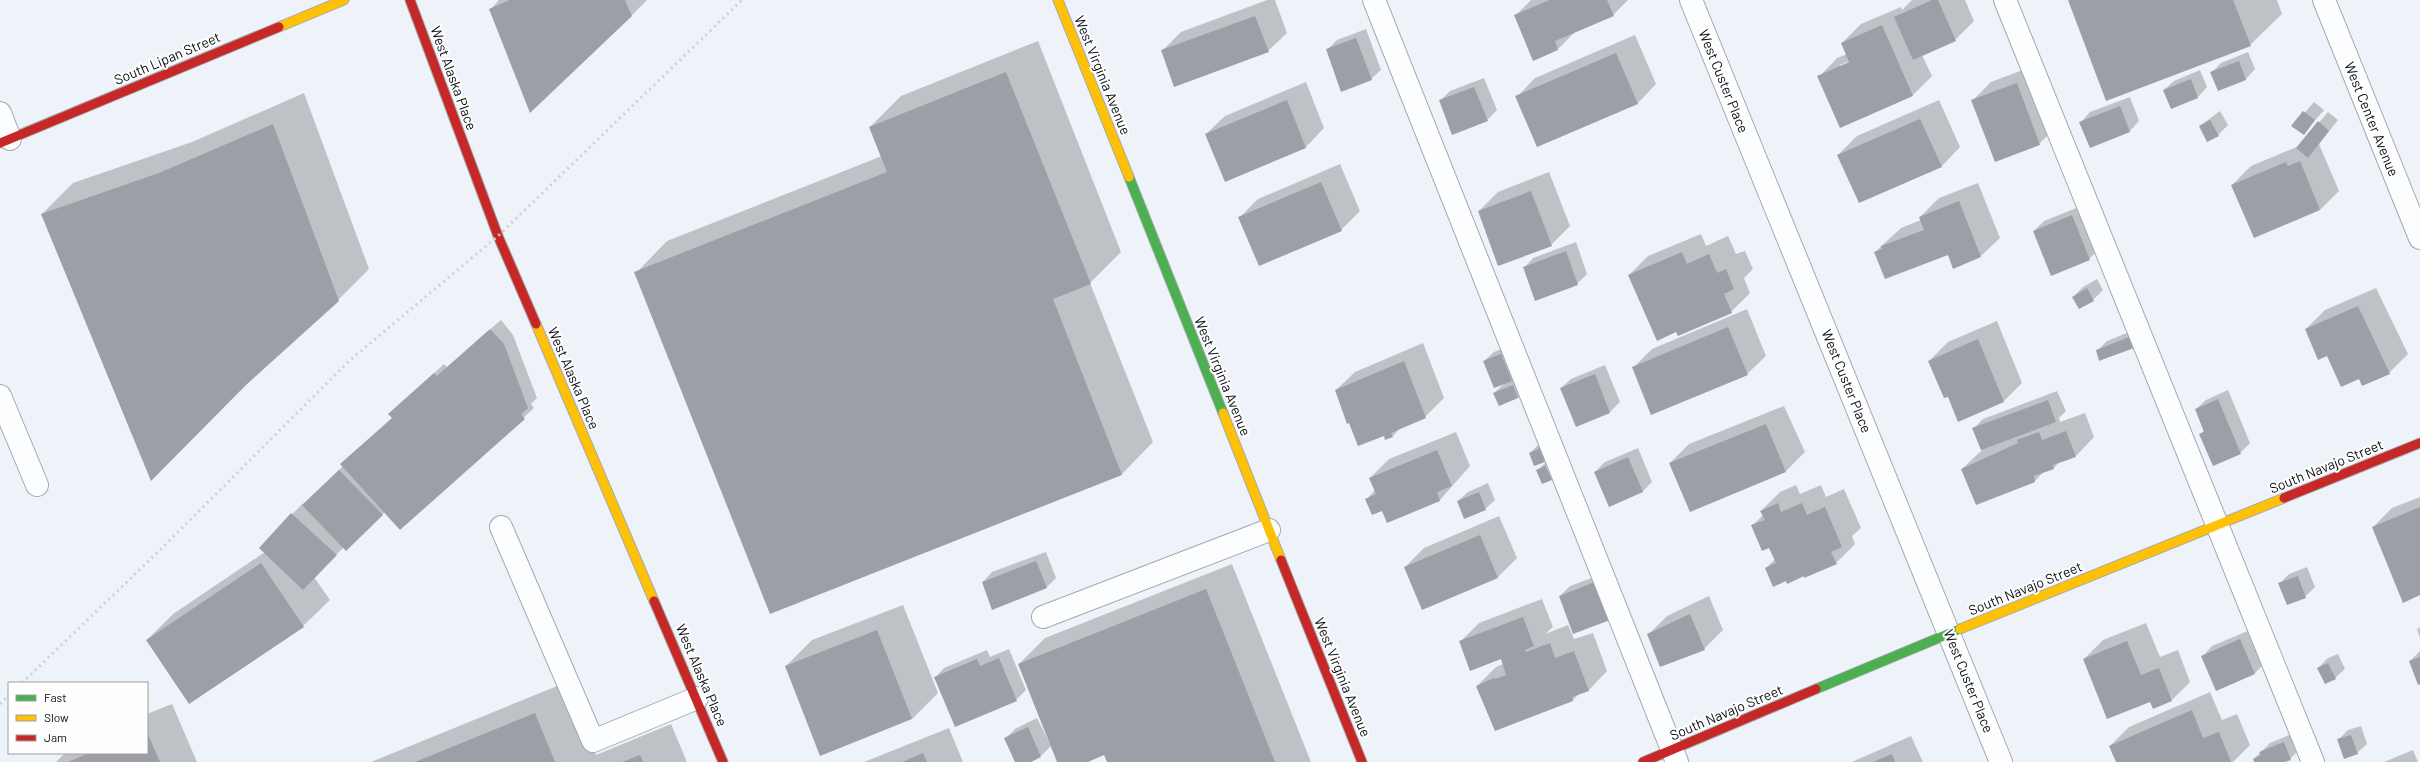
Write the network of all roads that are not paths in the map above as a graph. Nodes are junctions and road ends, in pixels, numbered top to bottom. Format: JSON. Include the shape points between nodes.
{"nodes":[{"id":1,"x":344,"y":0,"type":"edge"},
{"id":2,"x":410,"y":0,"type":"edge"},
{"id":3,"x":1058,"y":0,"type":"edge"},
{"id":4,"x":1374,"y":0,"type":"edge"},
{"id":5,"x":1691,"y":0,"type":"edge"},
{"id":6,"x":2005,"y":0,"type":"edge"},
{"id":7,"x":2324,"y":0,"type":"edge"},
{"id":8,"x":0,"y":113,"type":"edge"},
{"id":9,"x":5,"y":141,"type":"edge"},
{"id":10,"x":2420,"y":238,"type":"edge"},
{"id":11,"x":0,"y":396,"type":"edge"},
{"id":12,"x":2420,"y":443,"type":"edge"},
{"id":13,"x":37,"y":485,"type":"dead end"},
{"id":14,"x":2218,"y":525,"type":"junction"},
{"id":15,"x":501,"y":527,"type":"dead end"},
{"id":16,"x":1269,"y":530,"type":"junction"},
{"id":17,"x":1043,"y":617,"type":"dead end"},
{"id":18,"x":1950,"y":634,"type":"junction"},
{"id":19,"x":697,"y":698,"type":"junction"},
{"id":20,"x":1675,"y":756,"type":"edge"},
{"id":21,"x":723,"y":762,"type":"edge"},
{"id":22,"x":1362,"y":762,"type":"edge"},
{"id":23,"x":1643,"y":762,"type":"edge"},
{"id":24,"x":2001,"y":762,"type":"edge"},
{"id":25,"x":2313,"y":762,"type":"edge"}],
"edges":[{"from":1,"to":9,"type":"street","name":"South Lipan Street"},
{"from":2,"to":19,"type":"street","name":"West Alaska Place","via":[[498,236]]},
{"from":3,"to":16,"type":"street","name":"West Virginia Avenue"},
{"from":4,"to":20,"type":"street"},
{"from":5,"to":18,"type":"street","name":"West Custer Place"},
{"from":6,"to":14,"type":"street"},
{"from":7,"to":10,"type":"street","name":"West Center Avenue"},
{"from":8,"to":9,"type":"street"},
{"from":11,"to":13,"type":"street"},
{"from":12,"to":14,"type":"street","name":"South Navajo Street"},
{"from":14,"to":18,"type":"street","name":"South Navajo Street"},
{"from":14,"to":25,"type":"street"},
{"from":15,"to":19,"type":"street","via":[[593,741]]},
{"from":16,"to":17,"type":"street"},
{"from":16,"to":22,"type":"street","name":"West Virginia Avenue"},
{"from":18,"to":20,"type":"street","name":"South Navajo Street"},
{"from":18,"to":24,"type":"street","name":"West Custer Place"},
{"from":19,"to":21,"type":"street","name":"West Alaska Place"},
{"from":20,"to":23,"type":"street","name":"South Navajo Street"}]}
